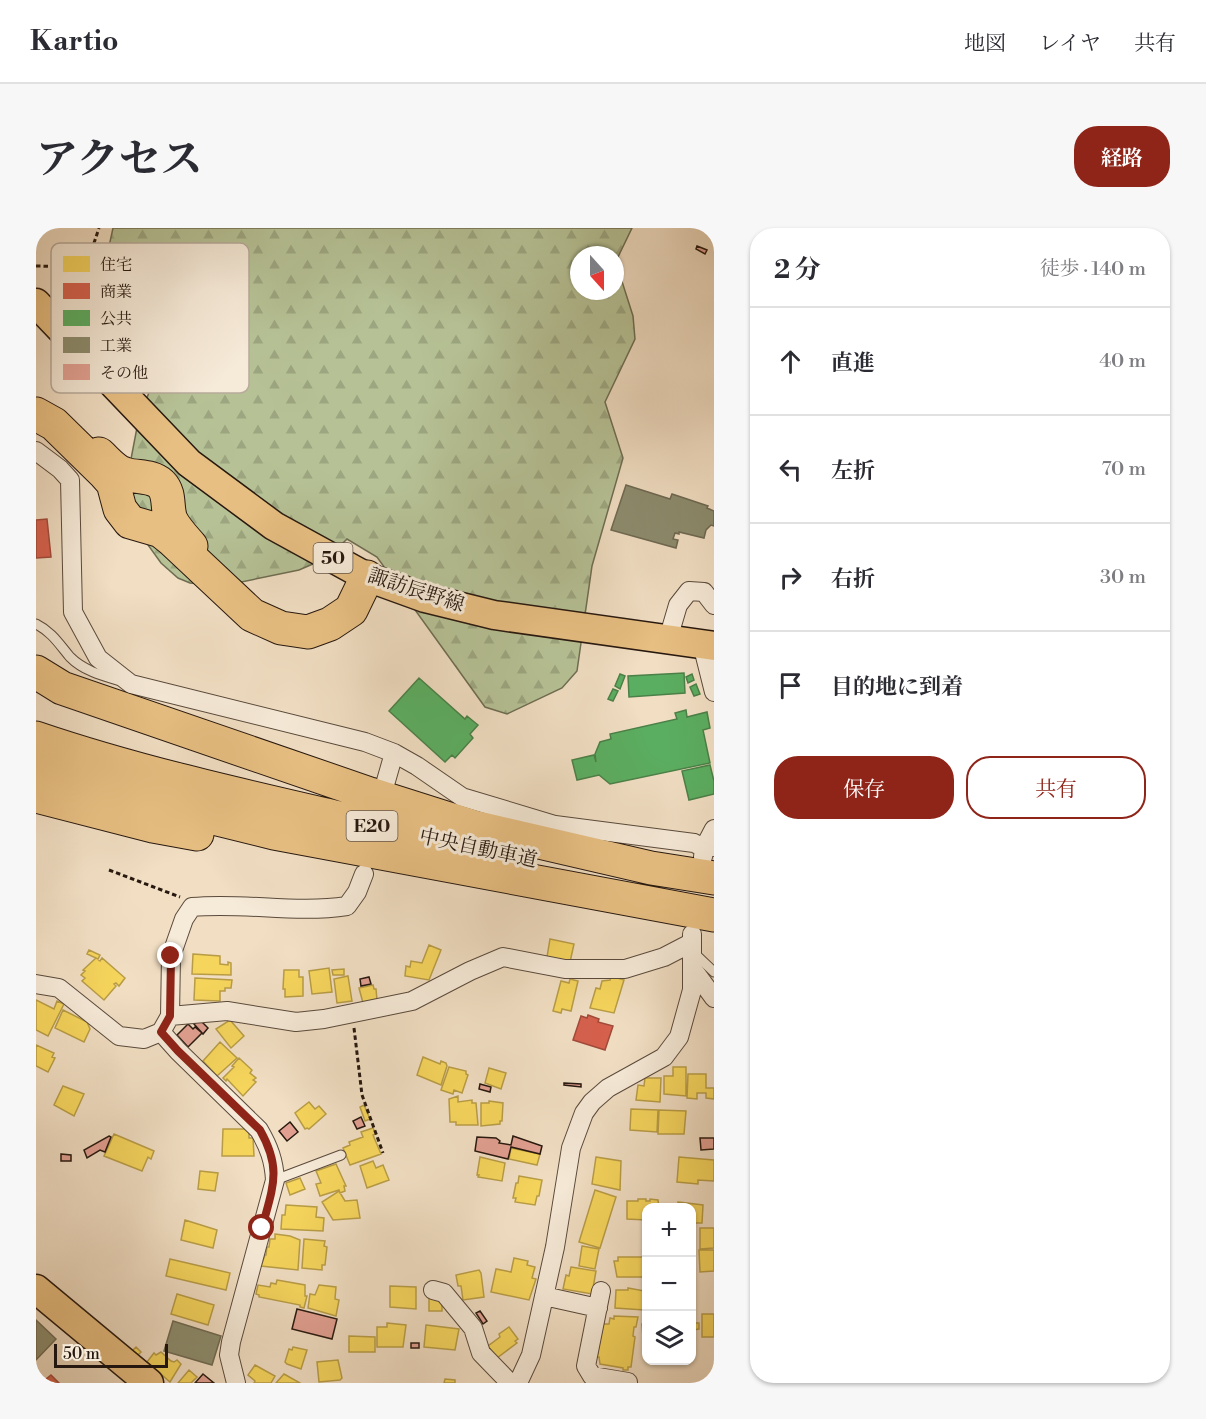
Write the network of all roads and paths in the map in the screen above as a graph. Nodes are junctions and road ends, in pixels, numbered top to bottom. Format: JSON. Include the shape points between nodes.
{"nodes":[{"id":1,"x":99,"y":228,"type":"edge"},
{"id":2,"x":94,"y":243,"type":"edge"},
{"id":3,"x":36,"y":266,"type":"edge"},
{"id":4,"x":51,"y":266,"type":"edge"},
{"id":5,"x":36,"y":303,"type":"edge"},
{"id":6,"x":51,"y":319,"type":"edge"},
{"id":7,"x":122,"y":393,"type":"edge"},
{"id":8,"x":36,"y":399,"type":"edge"},
{"id":9,"x":36,"y":414,"type":"edge"},
{"id":10,"x":36,"y":451,"type":"edge"},
{"id":11,"x":129,"y":489,"type":"junction"},
{"id":12,"x":156,"y":517,"type":"junction"},
{"id":13,"x":367,"y":577,"type":"junction"},
{"id":14,"x":714,"y":605,"type":"edge"},
{"id":15,"x":36,"y":624,"type":"edge"},
{"id":16,"x":669,"y":639,"type":"junction"},
{"id":17,"x":708,"y":645,"type":"edge"},
{"id":18,"x":36,"y":672,"type":"edge"},
{"id":19,"x":131,"y":684,"type":"junction"},
{"id":20,"x":714,"y":692,"type":"edge"},
{"id":21,"x":36,"y":738,"type":"edge"},
{"id":22,"x":394,"y":753,"type":"junction"},
{"id":23,"x":36,"y":766,"type":"edge"},
{"id":24,"x":384,"y":788,"type":"dead end"},
{"id":25,"x":36,"y":796,"type":"edge"},
{"id":26,"x":714,"y":829,"type":"edge"},
{"id":27,"x":373,"y":864,"type":"junction"},
{"id":28,"x":710,"y":865,"type":"edge"},
{"id":29,"x":109,"y":870,"type":"dead end"},
{"id":30,"x":192,"y":908,"type":"junction"},
{"id":31,"x":696,"y":942,"type":"edge"},
{"id":32,"x":714,"y":972,"type":"edge"},
{"id":33,"x":36,"y":984,"type":"edge"},
{"id":34,"x":714,"y":998,"type":"edge"},
{"id":35,"x":352,"y":1015,"type":"junction"},
{"id":36,"x":170,"y":1016,"type":"junction"},
{"id":37,"x":161,"y":1032,"type":"junction"},
{"id":38,"x":383,"y":1153,"type":"dead end"},
{"id":39,"x":341,"y":1155,"type":"dead end"},
{"id":40,"x":274,"y":1180,"type":"junction"},
{"id":41,"x":36,"y":1289,"type":"edge"},
{"id":42,"x":432,"y":1290,"type":"dead end"},
{"id":43,"x":544,"y":1296,"type":"junction"},
{"id":44,"x":628,"y":1382,"type":"edge"},
{"id":45,"x":149,"y":1383,"type":"edge"},
{"id":46,"x":236,"y":1383,"type":"edge"},
{"id":47,"x":510,"y":1383,"type":"edge"},
{"id":48,"x":518,"y":1383,"type":"edge"}],
"edges":[{"from":1,"to":2,"type":"path"},
{"from":3,"to":4,"type":"path"},
{"from":5,"to":6,"type":"main road","name":"諏訪辰野線","number":"50"},
{"from":7,"to":13,"type":"main road","name":"諏訪辰野線","number":"50","via":[[189,463],[274,526]]},
{"from":8,"to":11,"type":"highway","via":[[47,404],[123,474]]},
{"from":9,"to":11,"type":"highway","via":[[54,424],[113,483]]},
{"from":10,"to":19,"type":"street","via":[[70,480],[73,612],[98,658]]},
{"from":11,"to":12,"type":"highway","via":[[124,516],[130,522]]},
{"from":11,"to":12,"type":"highway","via":[[156,480],[162,485],[167,492]]},
{"from":12,"to":13,"type":"highway","via":[[161,531],[252,615],[281,628],[308,632],[330,624],[351,610]]},
{"from":13,"to":16,"type":"main road","name":"諏訪辰野線","number":"50","via":[[425,598],[494,615]]},
{"from":14,"to":16,"type":"street","via":[[704,592],[689,591],[678,605]]},
{"from":15,"to":19,"type":"lane","via":[[48,630],[72,659],[94,674]]},
{"from":16,"to":17,"type":"main road","name":"諏訪辰野線","number":"50"},
{"from":17,"to":20,"type":"street"},
{"from":18,"to":28,"type":"highway","via":[[73,691],[464,824],[651,868]]},
{"from":19,"to":22,"type":"street","via":[[365,742]]},
{"from":21,"to":28,"type":"highway","name":"中央自動車道","number":"E20","via":[[270,802],[466,848]]},
{"from":22,"to":24,"type":"street"},
{"from":22,"to":28,"type":"street","via":[[462,796],[555,825],[694,843]]},
{"from":23,"to":27,"type":"highway","name":"中央自動車道","number":"E20"},
{"from":25,"to":27,"type":"highway","via":[[153,826]]},
{"from":26,"to":28,"type":"street"},
{"from":27,"to":30,"type":"street","via":[[347,906],[321,910]]},
{"from":27,"to":31,"type":"highway","name":"中央自動車道","number":"E20"},
{"from":29,"to":30,"type":"path","via":[[182,898]]},
{"from":30,"to":36,"type":"street","via":[[171,956]]},
{"from":31,"to":32,"type":"lane"},
{"from":31,"to":34,"type":"street"},
{"from":31,"to":35,"type":"street","via":[[625,969],[565,969],[503,957],[412,1001]]},
{"from":31,"to":43,"type":"street","via":[[692,990],[679,1037],[664,1057],[608,1088],[584,1113],[571,1148]]},
{"from":33,"to":37,"type":"street","via":[[59,988],[119,1036],[144,1039]]},
{"from":35,"to":36,"type":"street","via":[[296,1022],[227,1011]]},
{"from":35,"to":38,"type":"path","via":[[362,1095]]},
{"from":36,"to":37,"type":"street"},
{"from":37,"to":40,"type":"street","via":[[260,1130],[269,1146]]},
{"from":39,"to":40,"type":"lane"},
{"from":40,"to":46,"type":"street","via":[[231,1342],[229,1355]]},
{"from":41,"to":45,"type":"main road"},
{"from":42,"to":47,"type":"street","via":[[444,1293],[473,1328],[481,1353]]},
{"from":43,"to":44,"type":"street","via":[[599,1299],[586,1366],[592,1376]]},
{"from":43,"to":48,"type":"street","via":[[531,1354]]}]}
